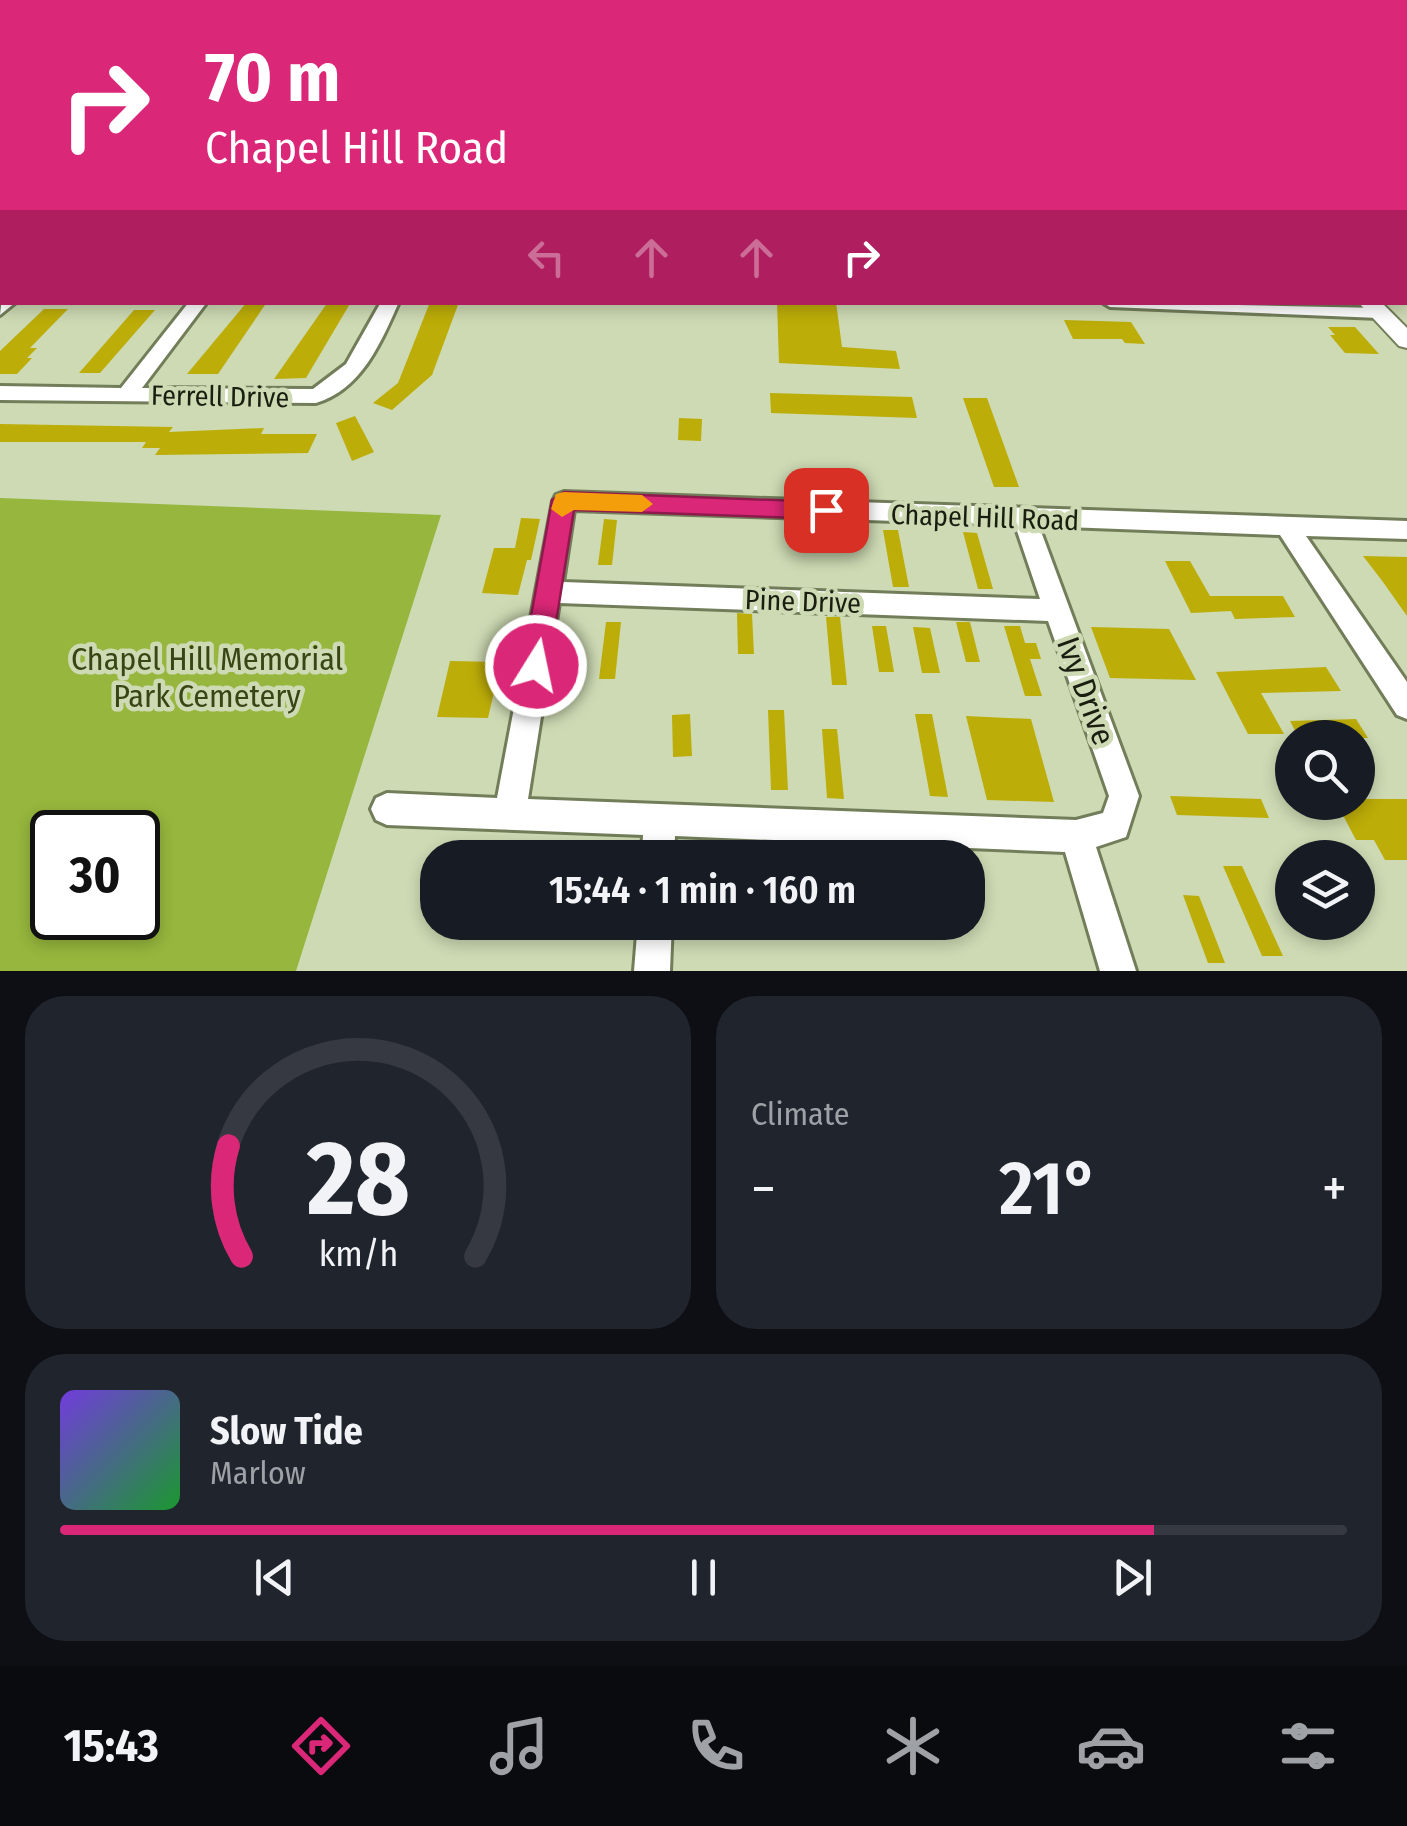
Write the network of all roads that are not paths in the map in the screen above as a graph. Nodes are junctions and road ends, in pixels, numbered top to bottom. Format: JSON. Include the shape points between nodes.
{"nodes":[{"id":1,"x":196,"y":305,"type":"edge"},
{"id":2,"x":389,"y":305,"type":"edge"},
{"id":3,"x":1242,"y":305,"type":"edge"},
{"id":4,"x":1373,"y":308,"type":"edge"},
{"id":5,"x":1407,"y":342,"type":"edge"},
{"id":6,"x":0,"y":392,"type":"edge"},
{"id":7,"x":126,"y":395,"type":"junction"},
{"id":8,"x":1024,"y":518,"type":"junction"},
{"id":9,"x":1287,"y":526,"type":"junction"},
{"id":10,"x":1407,"y":530,"type":"edge"},
{"id":11,"x":548,"y":592,"type":"junction"},
{"id":12,"x":1058,"y":610,"type":"junction"},
{"id":13,"x":1407,"y":706,"type":"edge"},
{"id":14,"x":386,"y":809,"type":"dead end"},
{"id":15,"x":510,"y":814,"type":"junction"},
{"id":16,"x":660,"y":820,"type":"junction"},
{"id":17,"x":1076,"y":836,"type":"junction"},
{"id":18,"x":659,"y":840,"type":"edge"},
{"id":19,"x":654,"y":940,"type":"edge"},
{"id":20,"x":652,"y":971,"type":"edge"},
{"id":21,"x":1118,"y":971,"type":"edge"}],
"edges":[{"from":1,"to":7,"type":"street"},
{"from":2,"to":7,"type":"street","name":"Ferrell Drive","via":[[361,364],[316,396]]},
{"from":3,"to":4,"type":"street"},
{"from":4,"to":5,"type":"street"},
{"from":6,"to":7,"type":"street","name":"Ferrell Drive"},
{"from":8,"to":9,"type":"street","name":"Chapel Hill Road"},
{"from":8,"to":11,"type":"street","name":"Chapel Hill Road","via":[[564,500]]},
{"from":8,"to":12,"type":"street","name":"Ivy Drive"},
{"from":9,"to":10,"type":"street","name":"Chapel Hill Road"},
{"from":9,"to":13,"type":"street"},
{"from":11,"to":12,"type":"street","name":"Pine Drive"},
{"from":11,"to":15,"type":"street"},
{"from":12,"to":17,"type":"street","name":"Ivy Drive","via":[[1124,796],[1115,826]]},
{"from":14,"to":15,"type":"street"},
{"from":15,"to":16,"type":"street"},
{"from":16,"to":17,"type":"street","name":"Ivy Drive"},
{"from":16,"to":18,"type":"street"},
{"from":17,"to":21,"type":"street"},
{"from":19,"to":20,"type":"street"}]}
